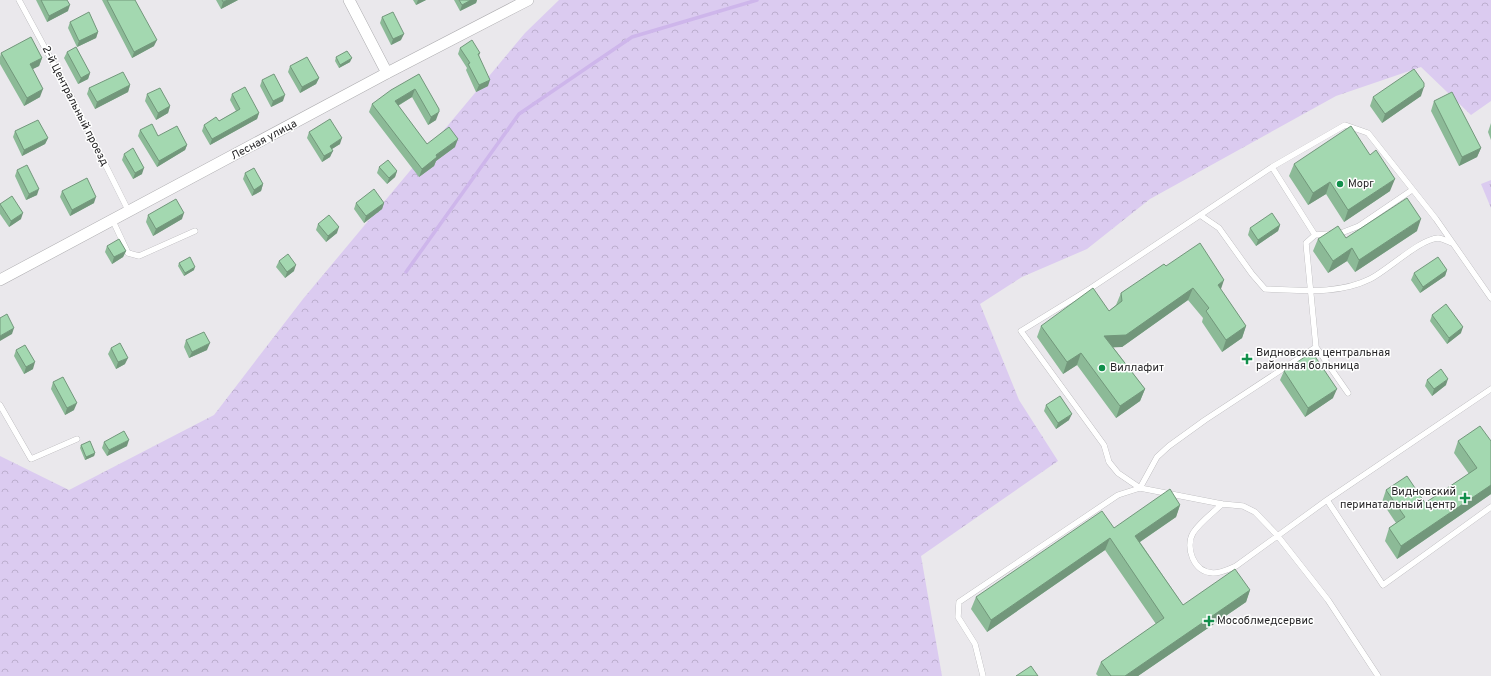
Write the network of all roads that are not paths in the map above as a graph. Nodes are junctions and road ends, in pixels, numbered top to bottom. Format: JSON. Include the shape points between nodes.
{"nodes":[{"id":1,"x":20,"y":0,"type":"edge"},
{"id":2,"x":349,"y":0,"type":"edge"},
{"id":3,"x":528,"y":0,"type":"edge"},
{"id":4,"x":387,"y":73,"type":"junction"},
{"id":5,"x":1272,"y":167,"type":"junction"},
{"id":6,"x":1412,"y":190,"type":"junction"},
{"id":7,"x":129,"y":212,"type":"junction"},
{"id":8,"x":1200,"y":215,"type":"junction"},
{"id":9,"x":113,"y":221,"type":"junction"},
{"id":10,"x":195,"y":231,"type":"dead end"},
{"id":11,"x":1315,"y":235,"type":"junction"},
{"id":12,"x":1452,"y":243,"type":"junction"},
{"id":13,"x":0,"y":280,"type":"edge"},
{"id":14,"x":1310,"y":291,"type":"junction"},
{"id":15,"x":1491,"y":298,"type":"edge"},
{"id":16,"x":1316,"y":347,"type":"junction"},
{"id":17,"x":1490,"y":391,"type":"edge"},
{"id":18,"x":1348,"y":393,"type":"dead end"},
{"id":19,"x":0,"y":405,"type":"edge"},
{"id":20,"x":77,"y":439,"type":"dead end"},
{"id":21,"x":1140,"y":488,"type":"junction"},
{"id":22,"x":1328,"y":500,"type":"junction"},
{"id":23,"x":1222,"y":504,"type":"junction"},
{"id":24,"x":1491,"y":507,"type":"edge"},
{"id":25,"x":1277,"y":535,"type":"junction"},
{"id":26,"x":983,"y":676,"type":"edge"},
{"id":27,"x":1378,"y":676,"type":"edge"}],
"edges":[{"from":1,"to":7,"type":"lane","name":"2-й Центральный проезд"},
{"from":2,"to":4,"type":"street"},
{"from":3,"to":4,"type":"street","name":"Лесная улица"},
{"from":4,"to":7,"type":"street","name":"Лесная улица"},
{"from":5,"to":6,"type":"lane","via":[[1345,125],[1368,133]]},
{"from":5,"to":8,"type":"lane"},
{"from":5,"to":11,"type":"lane"},
{"from":6,"to":11,"type":"lane","via":[[1350,231]]},
{"from":6,"to":12,"type":"lane"},
{"from":7,"to":9,"type":"street","name":"Лесная улица"},
{"from":8,"to":14,"type":"lane","via":[[1219,228],[1265,289]]},
{"from":8,"to":21,"type":"lane","via":[[1021,331],[1104,444],[1109,462],[1118,473]]},
{"from":9,"to":10,"type":"lane","via":[[128,253],[139,256]]},
{"from":9,"to":13,"type":"street","name":"Лесная улица"},
{"from":11,"to":14,"type":"lane","via":[[1306,243]]},
{"from":12,"to":14,"type":"lane","via":[[1439,238],[1426,242],[1370,279],[1348,287]]},
{"from":12,"to":15,"type":"lane"},
{"from":14,"to":16,"type":"lane"},
{"from":16,"to":18,"type":"lane"},
{"from":16,"to":21,"type":"lane","via":[[1169,446],[1157,457]]},
{"from":17,"to":22,"type":"lane"},
{"from":19,"to":20,"type":"lane","via":[[31,459]]},
{"from":21,"to":23,"type":"lane"},
{"from":21,"to":26,"type":"lane","via":[[1118,495],[959,602],[958,618],[975,644]]},
{"from":22,"to":24,"type":"lane","via":[[1383,584]]},
{"from":22,"to":25,"type":"lane"},
{"from":23,"to":25,"type":"lane","via":[[1243,506],[1255,512]]},
{"from":23,"to":25,"type":"lane","via":[[1197,528],[1190,542],[1191,557],[1196,564],[1211,573],[1236,566]]},
{"from":25,"to":27,"type":"lane","via":[[1328,600]]}]}
